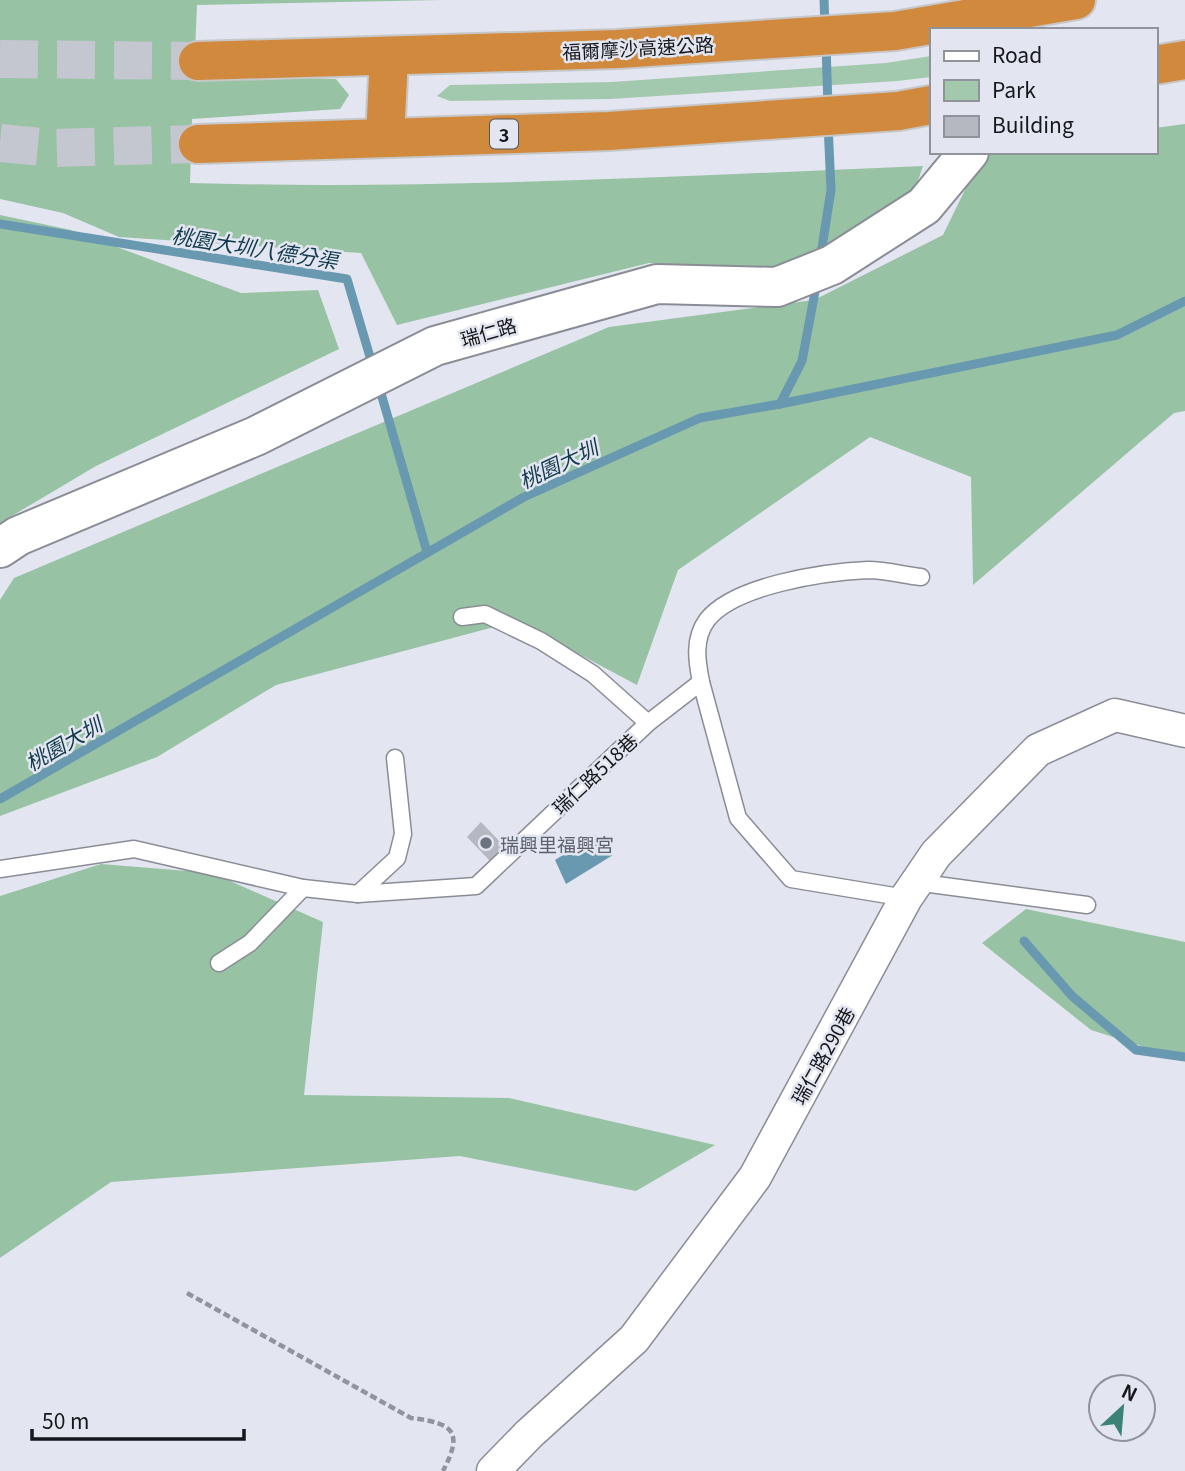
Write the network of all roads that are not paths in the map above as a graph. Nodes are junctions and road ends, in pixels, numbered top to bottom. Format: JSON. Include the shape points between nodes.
{"nodes":[{"id":1,"x":1076,"y":0,"type":"edge"},
{"id":2,"x":389,"y":57,"type":"junction"},
{"id":3,"x":1185,"y":60,"type":"edge"},
{"id":4,"x":198,"y":61,"type":"tunnel mouth"},
{"id":5,"x":1157,"y":65,"type":"edge"},
{"id":6,"x":930,"y":105,"type":"edge"},
{"id":7,"x":385,"y":137,"type":"junction"},
{"id":8,"x":198,"y":144,"type":"tunnel mouth"},
{"id":9,"x":967,"y":154,"type":"edge"},
{"id":10,"x":0,"y":548,"type":"edge"},
{"id":11,"x":921,"y":577,"type":"dead end"},
{"id":12,"x":462,"y":617,"type":"dead end"},
{"id":13,"x":701,"y":682,"type":"junction"},
{"id":14,"x":648,"y":723,"type":"junction"},
{"id":15,"x":1185,"y":731,"type":"edge"},
{"id":16,"x":395,"y":758,"type":"dead end"},
{"id":17,"x":0,"y":869,"type":"edge"},
{"id":18,"x":303,"y":888,"type":"junction"},
{"id":19,"x":910,"y":890,"type":"junction"},
{"id":20,"x":358,"y":894,"type":"junction"},
{"id":21,"x":1087,"y":905,"type":"dead end"},
{"id":22,"x":219,"y":963,"type":"dead end"},
{"id":23,"x":493,"y":1471,"type":"edge"}],
"edges":[{"from":1,"to":2,"type":"highway","name":"福爾摩沙高速公路","via":[[895,31],[618,49]]},
{"from":2,"to":4,"type":"highway","name":"福爾摩沙高速公路"},
{"from":2,"to":7,"type":"highway"},
{"from":3,"to":5,"type":"highway"},
{"from":6,"to":7,"type":"highway","number":"3","via":[[609,131]]},
{"from":7,"to":8,"type":"highway","number":"3"},
{"from":9,"to":10,"type":"street","name":"瑞仁路","via":[[924,206],[832,265],[777,287],[657,284],[435,346],[256,436],[18,536]]},
{"from":11,"to":13,"type":"lane","via":[[869,570],[784,582],[729,600],[707,621],[699,638],[696,657]]},
{"from":12,"to":14,"type":"lane","via":[[485,614],[541,642],[593,674]]},
{"from":13,"to":14,"type":"lane","name":"瑞仁路518巷"},
{"from":13,"to":19,"type":"lane","via":[[738,818],[791,879]]},
{"from":14,"to":20,"type":"lane","name":"瑞仁路518巷","via":[[476,886]]},
{"from":15,"to":19,"type":"street","name":"瑞仁路290巷","via":[[1115,715],[1038,750],[936,854]]},
{"from":16,"to":20,"type":"lane","via":[[403,834],[397,858]]},
{"from":17,"to":18,"type":"lane","name":"瑞仁路518巷","via":[[134,849]]},
{"from":18,"to":20,"type":"lane","name":"瑞仁路518巷"},
{"from":18,"to":22,"type":"lane","via":[[250,943]]},
{"from":19,"to":21,"type":"lane"},
{"from":19,"to":23,"type":"street","name":"瑞仁路290巷","via":[[755,1177],[634,1339]]}]}
